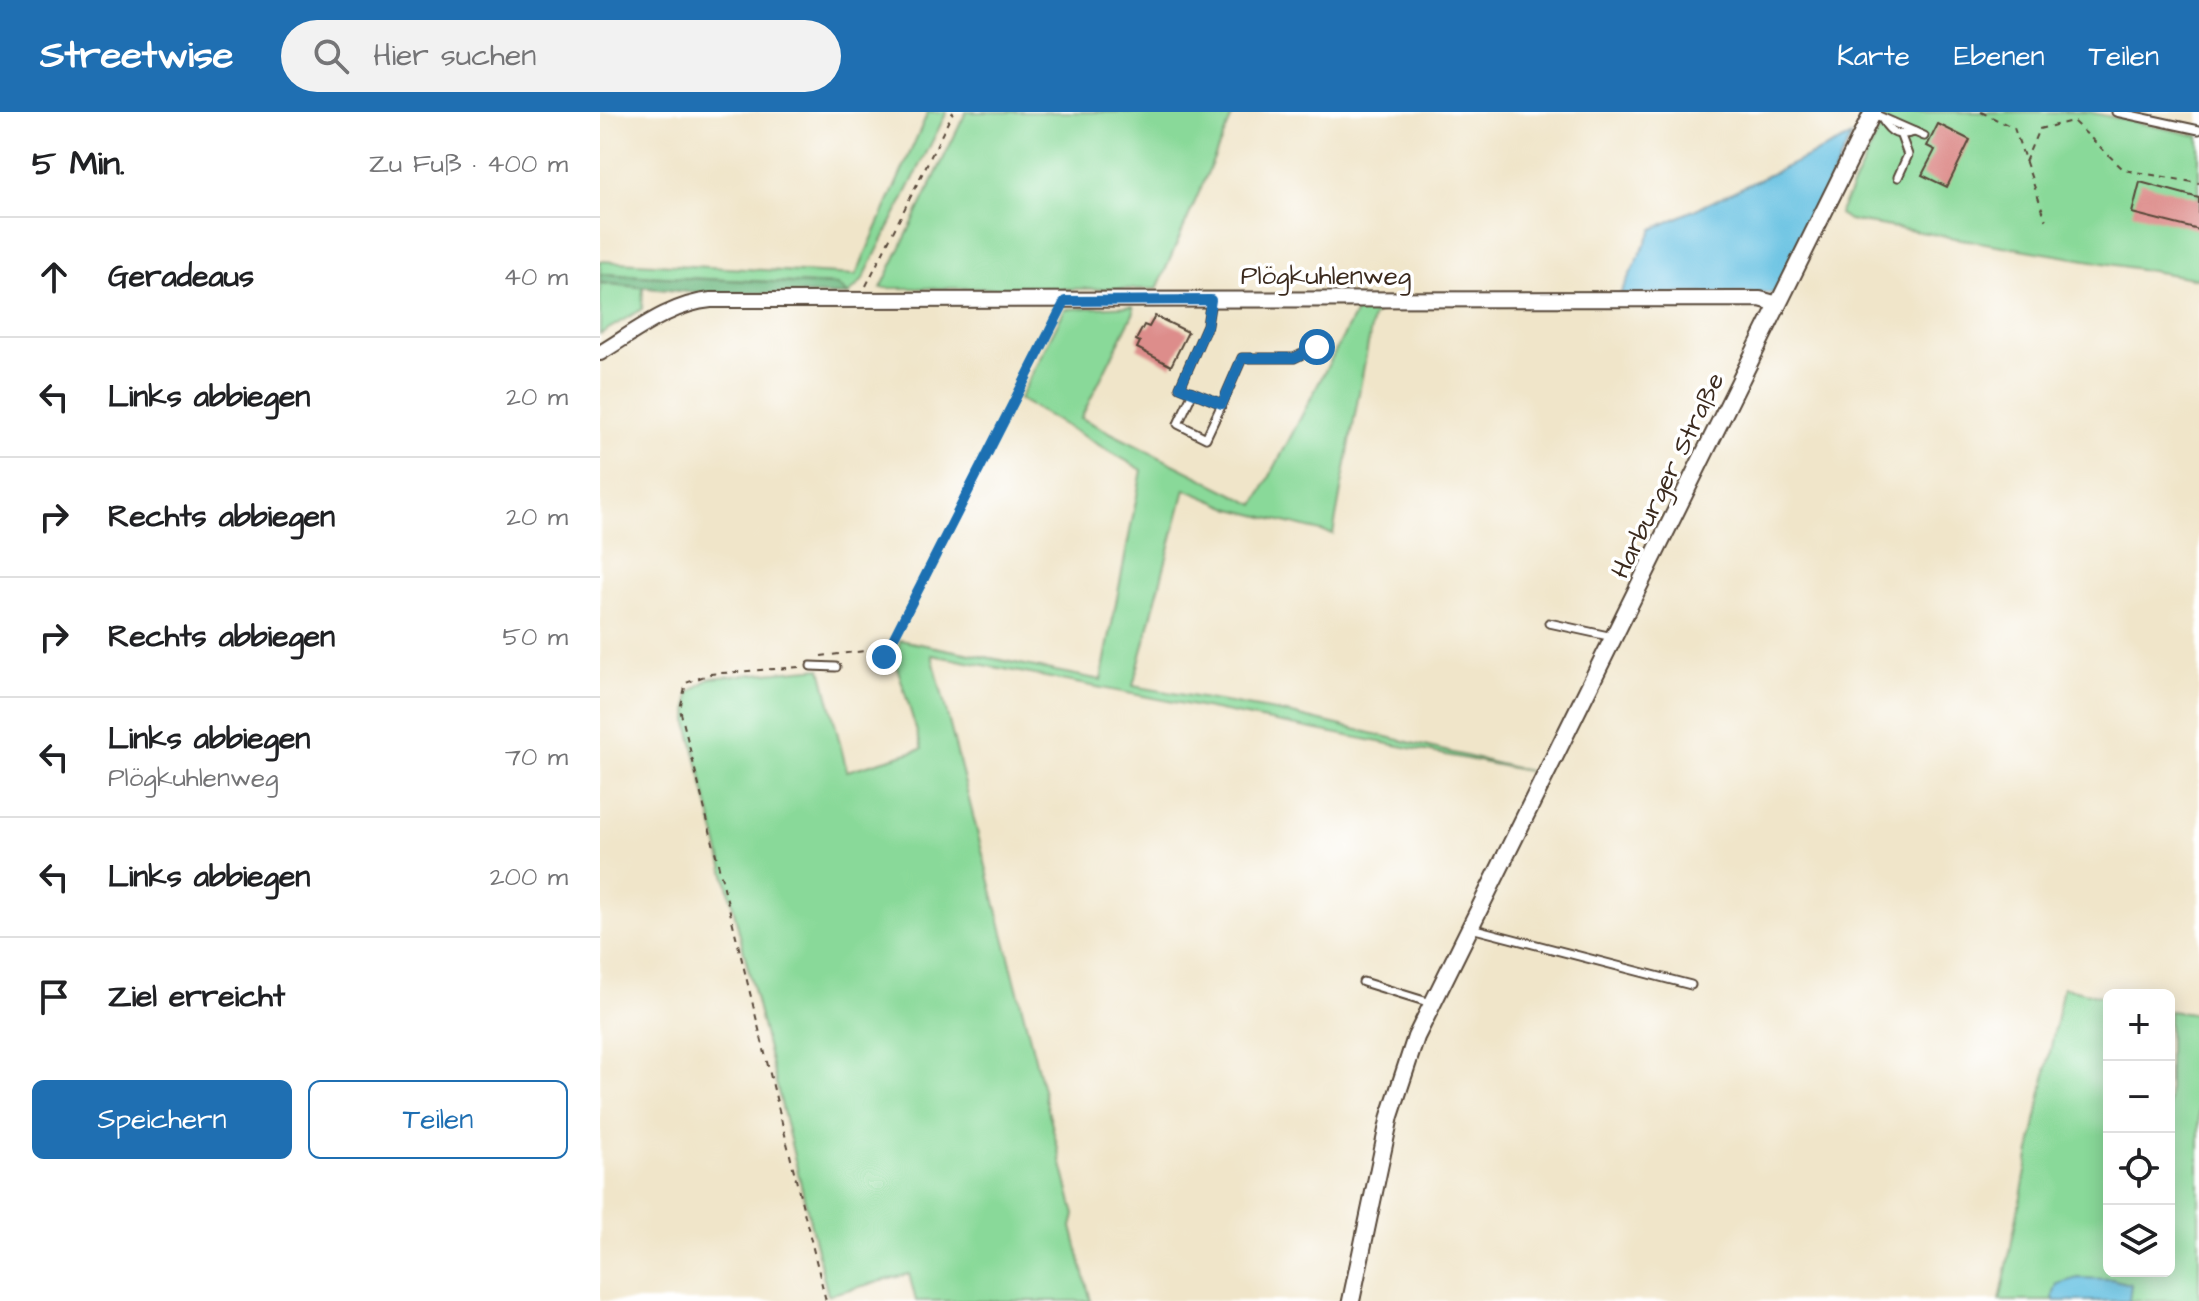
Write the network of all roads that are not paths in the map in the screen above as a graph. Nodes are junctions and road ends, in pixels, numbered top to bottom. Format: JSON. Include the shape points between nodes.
{"nodes":[{"id":1,"x":2116,"y":112,"type":"edge"},
{"id":2,"x":1875,"y":114,"type":"edge"},
{"id":3,"x":2199,"y":130,"type":"edge"},
{"id":4,"x":1915,"y":132,"type":"junction"},
{"id":5,"x":1901,"y":136,"type":"junction"},
{"id":6,"x":1924,"y":136,"type":"dead end"},
{"id":7,"x":1898,"y":177,"type":"dead end"},
{"id":8,"x":1211,"y":300,"type":"junction"},
{"id":9,"x":1778,"y":304,"type":"junction"},
{"id":10,"x":1317,"y":347,"type":"dead end"},
{"id":11,"x":600,"y":353,"type":"edge"},
{"id":12,"x":1193,"y":392,"type":"junction"},
{"id":13,"x":1222,"y":404,"type":"junction"},
{"id":14,"x":1549,"y":623,"type":"dead end"},
{"id":15,"x":1613,"y":637,"type":"junction"},
{"id":16,"x":889,"y":649,"type":"road end"},
{"id":17,"x":881,"y":661,"type":"dead end"},
{"id":18,"x":811,"y":666,"type":"road end"},
{"id":19,"x":836,"y":667,"type":"dead end"},
{"id":20,"x":1469,"y":928,"type":"junction"},
{"id":21,"x":1363,"y":982,"type":"dead end"},
{"id":22,"x":1691,"y":985,"type":"dead end"},
{"id":23,"x":1431,"y":1003,"type":"junction"},
{"id":24,"x":1351,"y":1301,"type":"edge"}],
"edges":[{"from":1,"to":3,"type":"lane"},
{"from":2,"to":4,"type":"lane"},
{"from":2,"to":5,"type":"lane","via":[[1890,132]]},
{"from":2,"to":9,"type":"street","name":"Harburger Straße"},
{"from":4,"to":5,"type":"lane"},
{"from":4,"to":6,"type":"lane"},
{"from":5,"to":7,"type":"lane","via":[[1908,155]]},
{"from":8,"to":9,"type":"street","name":"Plögkuhlenweg","via":[[1760,299]]},
{"from":8,"to":11,"type":"street","name":"Plögkuhlenweg","via":[[691,302]]},
{"from":8,"to":12,"type":"lane","via":[[1207,325],[1180,387]]},
{"from":9,"to":15,"type":"street","name":"Harburger Straße"},
{"from":10,"to":13,"type":"lane","via":[[1294,358],[1242,358]]},
{"from":12,"to":13,"type":"lane"},
{"from":12,"to":13,"type":"lane","via":[[1178,424],[1206,438]]},
{"from":14,"to":15,"type":"lane"},
{"from":15,"to":20,"type":"street","name":"Harburger Straße"},
{"from":16,"to":17,"type":"lane"},
{"from":18,"to":19,"type":"lane"},
{"from":20,"to":22,"type":"lane"},
{"from":20,"to":23,"type":"street","name":"Harburger Straße"},
{"from":21,"to":23,"type":"lane"},
{"from":23,"to":24,"type":"street","name":"Harburger Straße","via":[[1390,1116]]}]}
